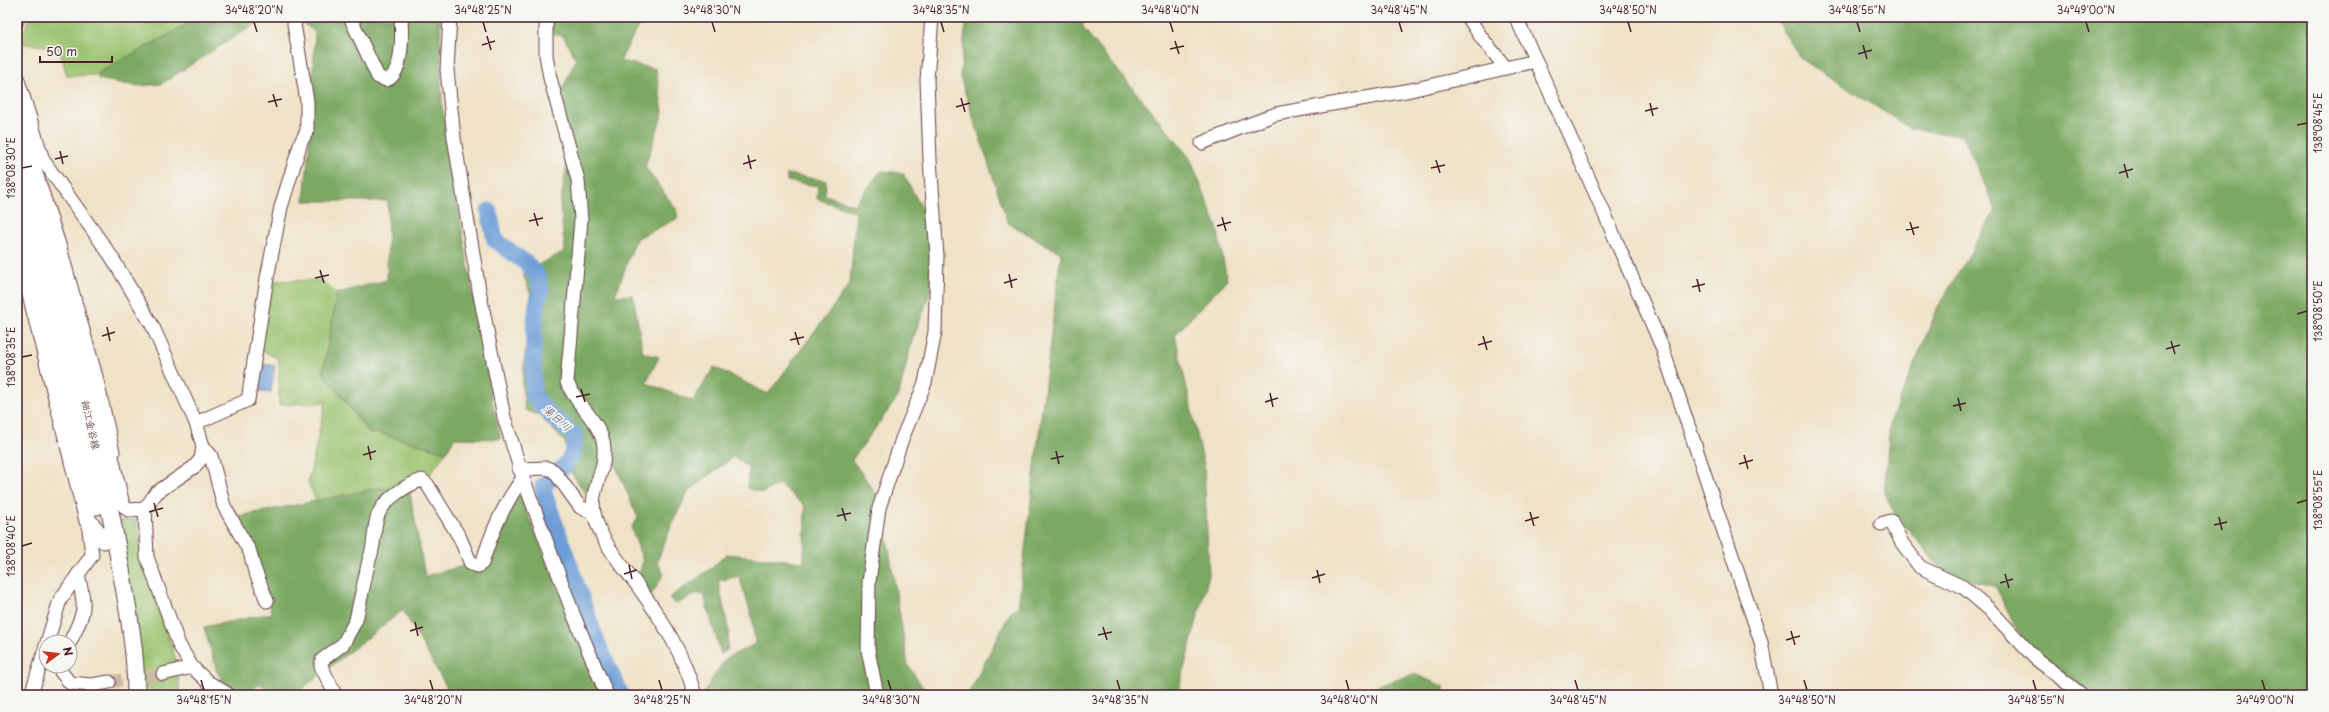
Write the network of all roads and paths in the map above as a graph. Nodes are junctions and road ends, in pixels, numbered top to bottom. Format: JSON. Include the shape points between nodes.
{"nodes":[{"id":1,"x":18,"y":17,"type":"edge"},
{"id":2,"x":298,"y":17,"type":"edge"},
{"id":3,"x":350,"y":17,"type":"edge"},
{"id":4,"x":401,"y":17,"type":"edge"},
{"id":5,"x":450,"y":17,"type":"edge"},
{"id":6,"x":546,"y":17,"type":"edge"},
{"id":7,"x":932,"y":17,"type":"edge"},
{"id":8,"x":1468,"y":17,"type":"edge"},
{"id":9,"x":1516,"y":17,"type":"edge"},
{"id":10,"x":17,"y":21,"type":"edge"},
{"id":11,"x":1536,"y":61,"type":"junction"},
{"id":12,"x":1506,"y":68,"type":"junction"},
{"id":13,"x":17,"y":77,"type":"edge"},
{"id":14,"x":17,"y":120,"type":"edge"},
{"id":15,"x":1202,"y":143,"type":"dead end"},
{"id":16,"x":17,"y":161,"type":"edge"},
{"id":17,"x":17,"y":201,"type":"edge"},
{"id":18,"x":17,"y":239,"type":"edge"},
{"id":19,"x":196,"y":423,"type":"junction"},
{"id":20,"x":203,"y":446,"type":"junction"},
{"id":21,"x":111,"y":452,"type":"junction"},
{"id":22,"x":103,"y":473,"type":"junction"},
{"id":23,"x":521,"y":474,"type":"junction"},
{"id":24,"x":145,"y":509,"type":"junction"},
{"id":25,"x":593,"y":513,"type":"junction"},
{"id":26,"x":88,"y":522,"type":"junction"},
{"id":27,"x":1881,"y":524,"type":"dead end"},
{"id":28,"x":104,"y":540,"type":"junction"},
{"id":29,"x":78,"y":574,"type":"junction"},
{"id":30,"x":267,"y":601,"type":"dead end"},
{"id":31,"x":74,"y":634,"type":"edge"},
{"id":32,"x":192,"y":667,"type":"junction"},
{"id":33,"x":63,"y":674,"type":"edge"},
{"id":34,"x":163,"y":674,"type":"tunnel mouth"},
{"id":35,"x":110,"y":682,"type":"tunnel mouth"},
{"id":36,"x":92,"y":690,"type":"edge"},
{"id":37,"x":334,"y":690,"type":"dead end"},
{"id":38,"x":31,"y":695,"type":"edge"},
{"id":39,"x":131,"y":695,"type":"edge"},
{"id":40,"x":136,"y":695,"type":"edge"},
{"id":41,"x":229,"y":695,"type":"edge"},
{"id":42,"x":607,"y":695,"type":"edge"},
{"id":43,"x":695,"y":695,"type":"edge"},
{"id":44,"x":877,"y":695,"type":"edge"},
{"id":45,"x":1771,"y":695,"type":"edge"},
{"id":46,"x":2082,"y":695,"type":"edge"}],
"edges":[{"from":1,"to":10,"type":"street"},
{"from":2,"to":19,"type":"street","via":[[294,24],[307,102],[307,131],[301,142],[281,207],[266,278],[248,400]]},
{"from":3,"to":4,"type":"street","via":[[378,77],[386,80],[395,74],[399,64]]},
{"from":5,"to":23,"type":"street","via":[[447,51],[448,93],[462,191],[495,374],[504,417]]},
{"from":6,"to":25,"type":"street","via":[[546,54],[550,78],[578,180],[581,220],[567,382],[572,394],[599,431],[604,446],[604,456],[592,502]]},
{"from":7,"to":44,"type":"street","via":[[927,80],[937,256],[934,332],[925,383],[902,439],[879,508],[869,582],[868,650]]},
{"from":8,"to":12,"type":"street"},
{"from":9,"to":11,"type":"street"},
{"from":11,"to":12,"type":"street"},
{"from":11,"to":45,"type":"street","via":[[1662,347],[1761,642]]},
{"from":12,"to":15,"type":"street","via":[[1411,90],[1276,114]]},
{"from":13,"to":19,"type":"street","via":[[43,160],[111,256],[152,325]]},
{"from":14,"to":21,"type":"main road","via":[[76,308]]},
{"from":16,"to":22,"type":"main road","name":"細江金谷線","via":[[70,337]]},
{"from":17,"to":28,"type":"main road","name":"細江金谷線","via":[[59,341]]},
{"from":18,"to":26,"type":"main road"},
{"from":19,"to":20,"type":"street"},
{"from":20,"to":24,"type":"street","via":[[201,459],[194,467],[156,493]]},
{"from":20,"to":30,"type":"street","via":[[211,456],[224,506],[250,552]]},
{"from":21,"to":22,"type":"main road"},
{"from":21,"to":24,"type":"street","via":[[123,505],[128,510]]},
{"from":22,"to":40,"type":"main road","name":"細江金谷線","via":[[131,628],[136,667]]},
{"from":23,"to":25,"type":"street","via":[[547,468],[554,471],[580,507]]},
{"from":23,"to":37,"type":"street","via":[[490,536],[482,563],[478,566],[471,564],[460,538],[422,480],[392,498],[378,516],[373,551],[356,620],[343,644],[322,660],[320,666]]},
{"from":23,"to":42,"type":"street","via":[[574,616]]},
{"from":24,"to":32,"type":"street","via":[[147,557],[179,645]]},
{"from":25,"to":43,"type":"street","via":[[601,534],[655,610],[684,660]]},
{"from":26,"to":28,"type":"main road"},
{"from":26,"to":29,"type":"street","via":[[92,555]]},
{"from":27,"to":46,"type":"street","via":[[1891,521],[1902,543],[1920,568],[1963,586],[2036,658]]},
{"from":28,"to":39,"type":"main road","name":"細江金谷線"},
{"from":29,"to":31,"type":"street","via":[[85,605],[83,616]]},
{"from":29,"to":38,"type":"street","via":[[60,600]]},
{"from":32,"to":34,"type":"street"},
{"from":32,"to":41,"type":"street","via":[[208,682]]},
{"from":33,"to":36,"type":"street","via":[[70,683]]},
{"from":35,"to":36,"type":"street"}]}
